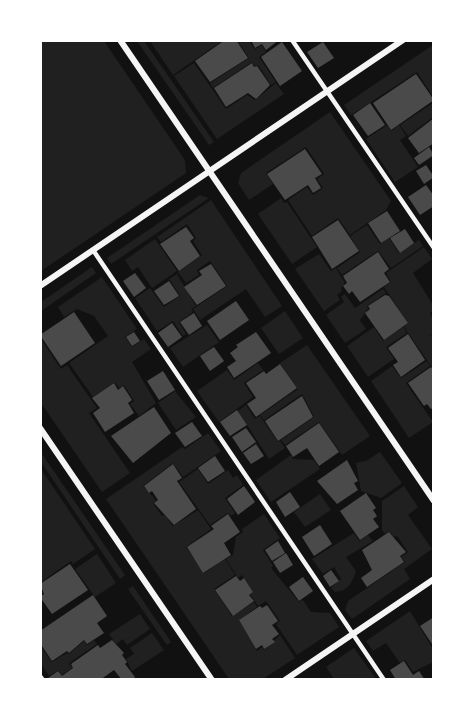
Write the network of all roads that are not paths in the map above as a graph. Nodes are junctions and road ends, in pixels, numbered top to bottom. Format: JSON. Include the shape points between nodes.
{"nodes":[{"id":1,"x":120,"y":40,"type":"edge"},
{"id":2,"x":292,"y":40,"type":"edge"},
{"id":3,"x":403,"y":40,"type":"edge"},
{"id":4,"x":327,"y":92,"type":"junction"},
{"id":5,"x":209,"y":171,"type":"junction"},
{"id":6,"x":434,"y":248,"type":"edge"},
{"id":7,"x":93,"y":250,"type":"junction"},
{"id":8,"x":40,"y":286,"type":"edge"},
{"id":9,"x":40,"y":428,"type":"edge"},
{"id":10,"x":434,"y":501,"type":"edge"},
{"id":11,"x":434,"y":579,"type":"edge"},
{"id":12,"x":353,"y":634,"type":"junction"},
{"id":13,"x":212,"y":680,"type":"edge"},
{"id":14,"x":285,"y":680,"type":"edge"},
{"id":15,"x":384,"y":680,"type":"edge"}],
"edges":[{"from":1,"to":5,"type":"street"},
{"from":2,"to":4,"type":"lane"},
{"from":3,"to":4,"type":"street"},
{"from":4,"to":5,"type":"street"},
{"from":4,"to":6,"type":"lane"},
{"from":5,"to":7,"type":"street"},
{"from":5,"to":10,"type":"street"},
{"from":7,"to":8,"type":"street"},
{"from":7,"to":12,"type":"lane"},
{"from":9,"to":13,"type":"street"},
{"from":11,"to":12,"type":"street"},
{"from":12,"to":14,"type":"street"},
{"from":12,"to":15,"type":"lane"}]}
